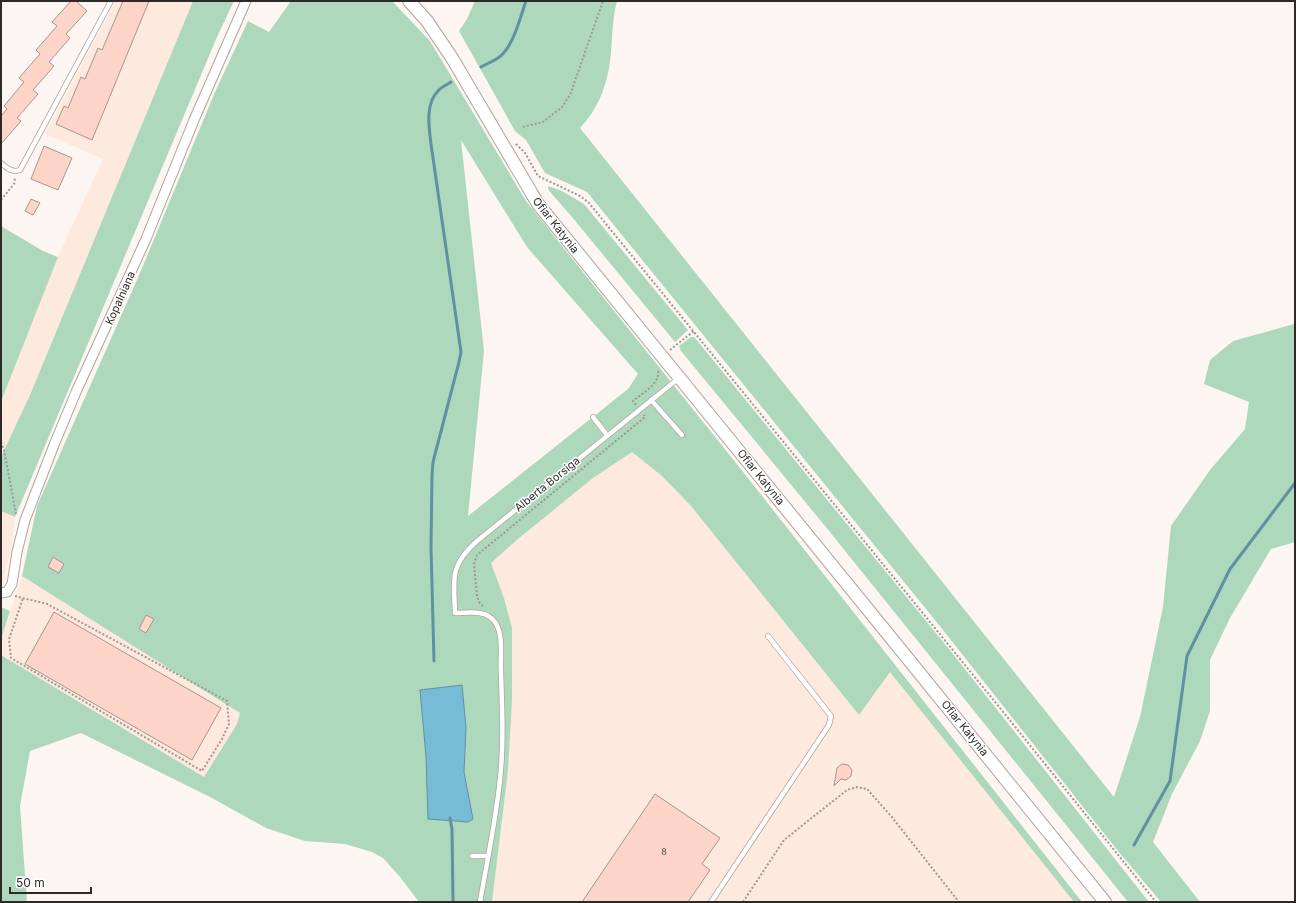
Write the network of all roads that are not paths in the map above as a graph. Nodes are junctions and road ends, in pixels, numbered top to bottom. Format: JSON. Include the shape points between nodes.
{"nodes":[{"id":1,"x":111,"y":1,"type":"edge"},
{"id":2,"x":246,"y":1,"type":"edge"},
{"id":3,"x":409,"y":1,"type":"edge"},
{"id":4,"x":1,"y":163,"type":"edge"},
{"id":5,"x":680,"y":377,"type":"junction"},
{"id":6,"x":651,"y":400,"type":"junction"},
{"id":7,"x":593,"y":417,"type":"dead end"},
{"id":8,"x":607,"y":435,"type":"junction"},
{"id":9,"x":682,"y":436,"type":"dead end"},
{"id":10,"x":2,"y":593,"type":"edge"},
{"id":11,"x":768,"y":636,"type":"dead end"},
{"id":12,"x":472,"y":856,"type":"dead end"},
{"id":13,"x":488,"y":856,"type":"junction"},
{"id":14,"x":480,"y":902,"type":"edge"},
{"id":15,"x":711,"y":902,"type":"edge"},
{"id":16,"x":1105,"y":902,"type":"edge"}],
"edges":[{"from":1,"to":4,"type":"lane","via":[[20,170],[9,170]]},
{"from":2,"to":10,"type":"street","name":"Kopalniana","via":[[146,239],[76,392],[25,520],[12,584],[7,592]]},
{"from":3,"to":5,"type":"street","name":"Ofiar Katynia","via":[[438,36],[538,204]]},
{"from":5,"to":6,"type":"lane","name":"Alberta Borsiga"},
{"from":5,"to":16,"type":"street","name":"Ofiar Katynia"},
{"from":6,"to":8,"type":"lane","name":"Alberta Borsiga"},
{"from":6,"to":9,"type":"lane"},
{"from":7,"to":8,"type":"lane"},
{"from":8,"to":13,"type":"lane","name":"Alberta Borsiga","via":[[465,552],[455,574],[455,613],[476,612],[489,616],[495,622],[500,639],[503,731],[500,779]]},
{"from":11,"to":15,"type":"lane","via":[[831,716],[829,725]]},
{"from":12,"to":13,"type":"lane"},
{"from":13,"to":14,"type":"lane"}]}
